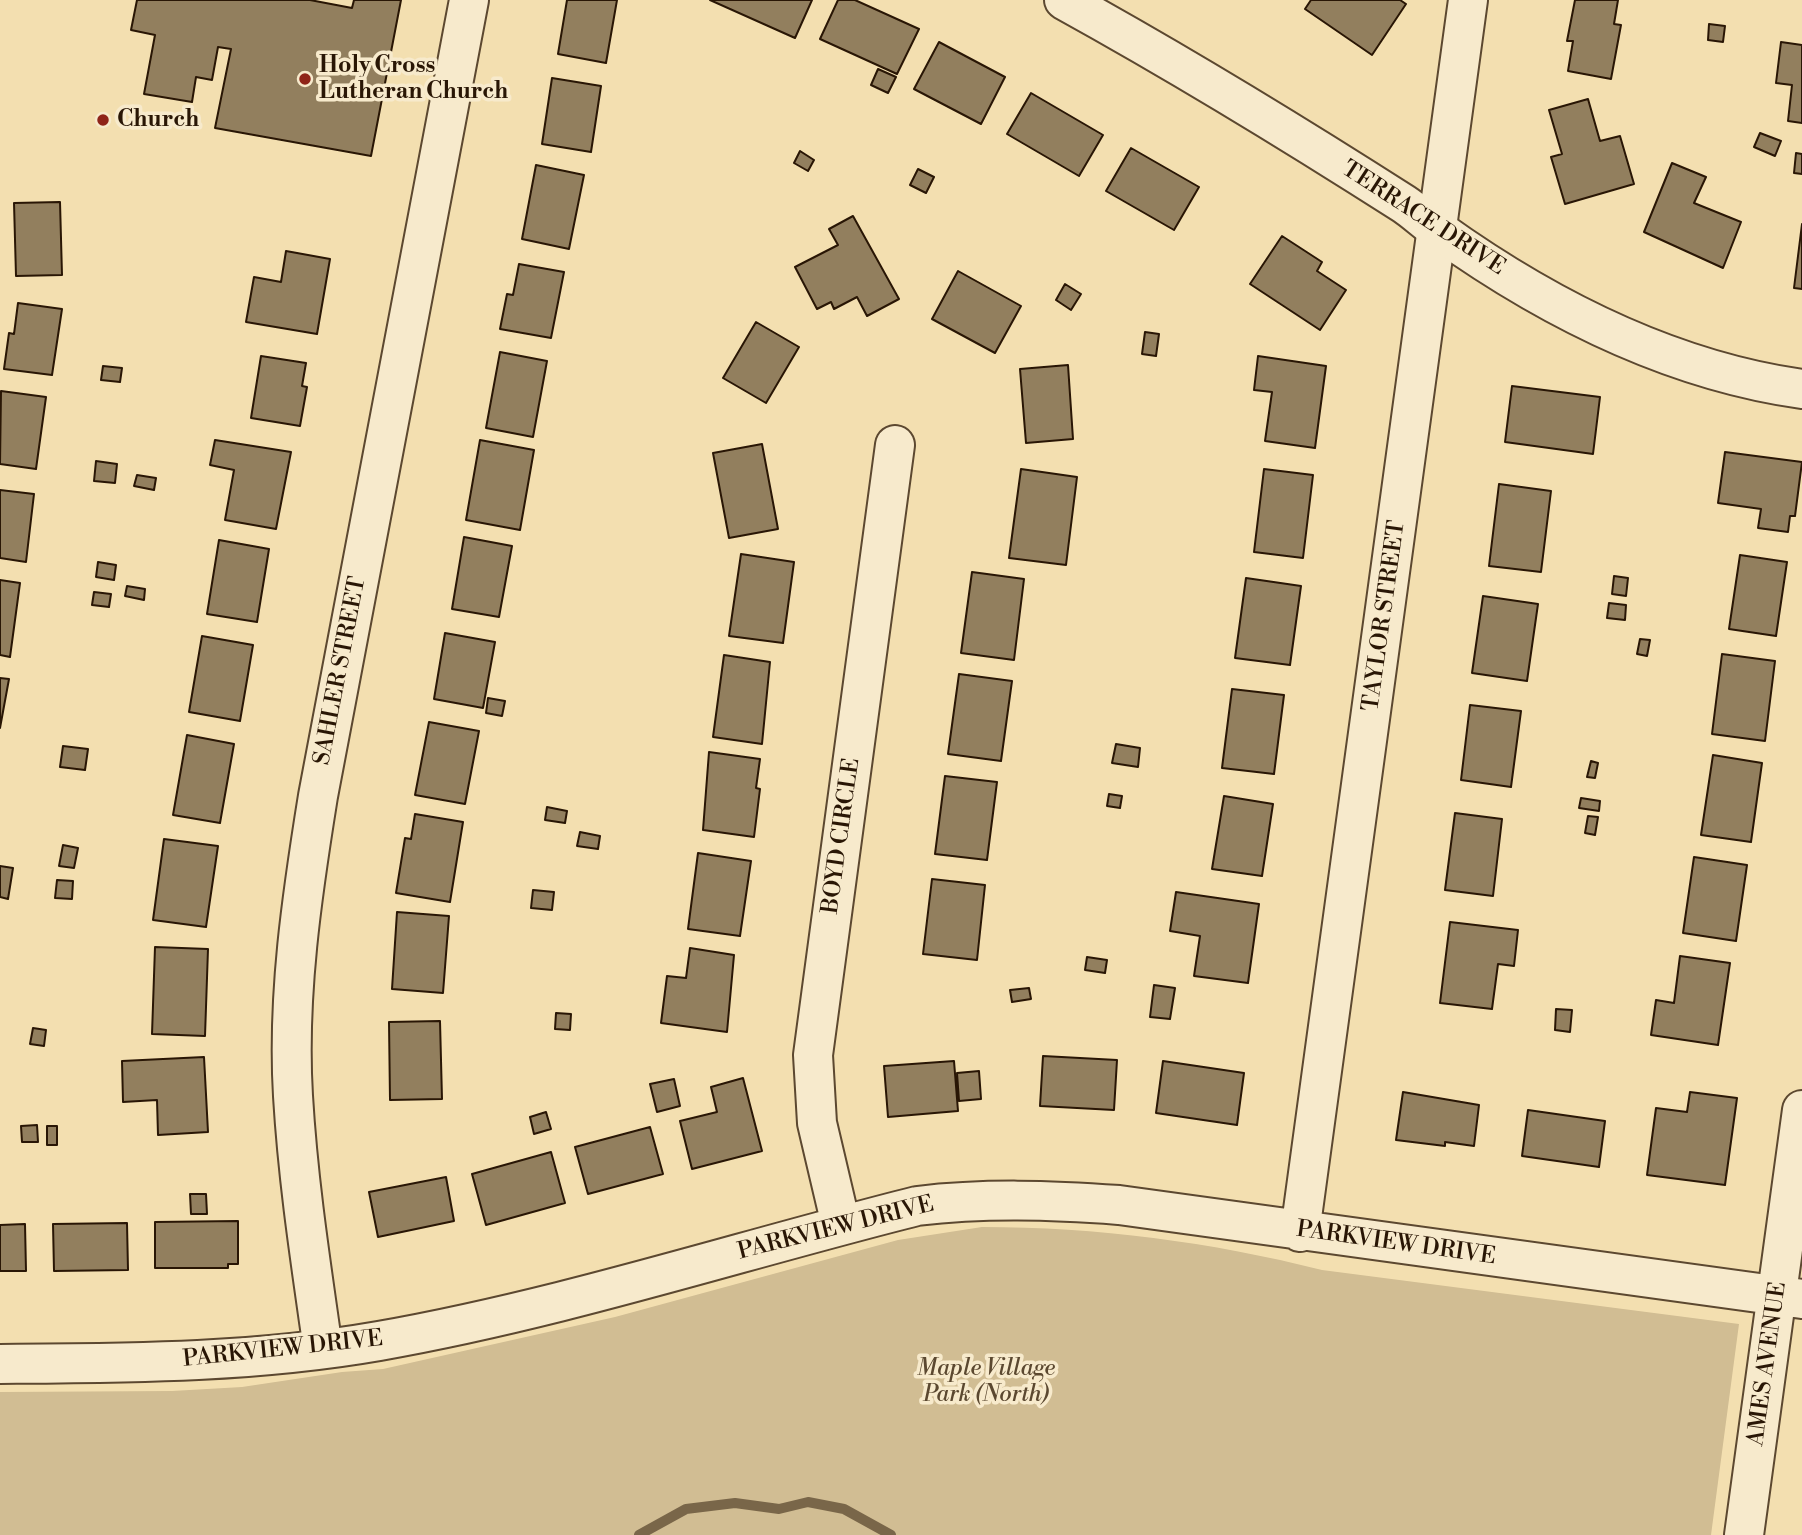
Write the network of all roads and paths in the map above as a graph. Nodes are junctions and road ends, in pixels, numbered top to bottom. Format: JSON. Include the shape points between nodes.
{"nodes":[{"id":1,"x":469,"y":0,"type":"edge"},
{"id":2,"x":1064,"y":0,"type":"edge"},
{"id":3,"x":1468,"y":0,"type":"edge"},
{"id":4,"x":1437,"y":230,"type":"junction"},
{"id":5,"x":1802,"y":390,"type":"edge"},
{"id":6,"x":895,"y":445,"type":"dead end"},
{"id":7,"x":1802,"y":1110,"type":"edge"},
{"id":8,"x":841,"y":1225,"type":"junction"},
{"id":9,"x":1300,"y":1231,"type":"junction"},
{"id":10,"x":1789,"y":1298,"type":"edge"},
{"id":11,"x":323,"y":1349,"type":"junction"},
{"id":12,"x":0,"y":1364,"type":"edge"},
{"id":13,"x":1744,"y":1535,"type":"edge"}],
"edges":[{"from":1,"to":11,"type":"street","name":"SAHLER STREET","via":[[301,904],[293,999],[293,1094],[301,1192]]},
{"from":2,"to":4,"type":"street","name":"TERRACE DRIVE","via":[[1167,58],[1407,206]]},
{"from":3,"to":4,"type":"street","name":"TAYLOR STREET"},
{"from":4,"to":5,"type":"street","name":"TERRACE DRIVE","via":[[1597,326],[1660,355],[1744,380]]},
{"from":4,"to":9,"type":"street","name":"TAYLOR STREET"},
{"from":6,"to":8,"type":"street","name":"BOYD CIRCLE","via":[[813,1055],[817,1124]]},
{"from":7,"to":10,"type":"street","name":"AMES AVENUE"},
{"from":8,"to":9,"type":"street","name":"PARKVIEW DRIVE","via":[[917,1206],[1032,1199],[1119,1205]]},
{"from":8,"to":11,"type":"street","name":"PARKVIEW DRIVE","via":[[532,1308]]},
{"from":9,"to":10,"type":"street","name":"PARKVIEW DRIVE"},
{"from":10,"to":13,"type":"street","name":"AMES AVENUE"},
{"from":11,"to":12,"type":"street","name":"PARKVIEW DRIVE","via":[[168,1363]]}]}
